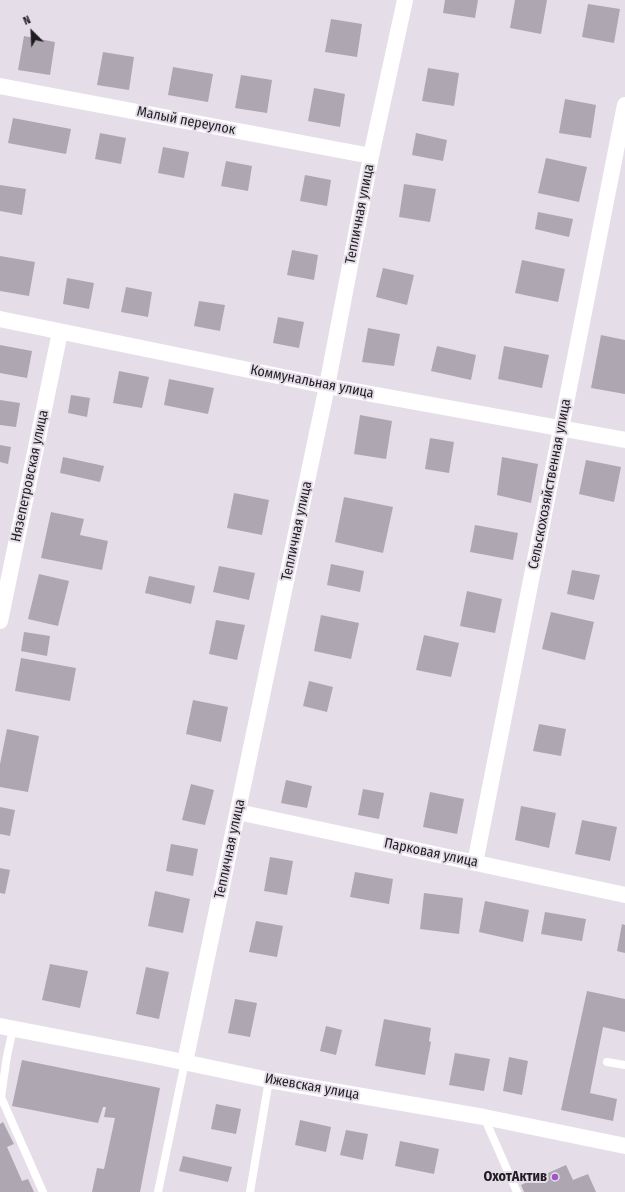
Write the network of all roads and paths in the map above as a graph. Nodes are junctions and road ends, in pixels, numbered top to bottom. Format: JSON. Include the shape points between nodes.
{"nodes":[{"id":1,"x":404,"y":0,"type":"edge"},
{"id":2,"x":0,"y":86,"type":"edge"},
{"id":3,"x":625,"y":105,"type":"edge"},
{"id":4,"x":372,"y":156,"type":"junction"},
{"id":5,"x":0,"y":319,"type":"edge"},
{"id":6,"x":60,"y":332,"type":"junction"},
{"id":7,"x":327,"y":386,"type":"junction"},
{"id":8,"x":561,"y":428,"type":"junction"},
{"id":9,"x":625,"y":440,"type":"edge"},
{"id":10,"x":0,"y":621,"type":"edge"},
{"id":11,"x":238,"y":812,"type":"junction"},
{"id":12,"x":476,"y":863,"type":"junction"},
{"id":13,"x":625,"y":895,"type":"edge"},
{"id":14,"x":7,"y":1028,"type":"edge"},
{"id":15,"x":185,"y":1062,"type":"junction"},
{"id":16,"x":607,"y":1062,"type":"dead end"},
{"id":17,"x":625,"y":1065,"type":"edge"},
{"id":18,"x":269,"y":1080,"type":"junction"},
{"id":19,"x":484,"y":1117,"type":"junction"},
{"id":20,"x":625,"y":1146,"type":"edge"},
{"id":21,"x":43,"y":1192,"type":"edge"},
{"id":22,"x":158,"y":1192,"type":"edge"},
{"id":23,"x":250,"y":1192,"type":"edge"},
{"id":24,"x":518,"y":1192,"type":"edge"}],
"edges":[{"from":1,"to":4,"type":"street","name":"Тепличная улица"},
{"from":2,"to":4,"type":"street","name":"Малый переулок"},
{"from":3,"to":8,"type":"street","name":"Сельскохозяйственная улица"},
{"from":4,"to":7,"type":"street","name":"Тепличная улица"},
{"from":5,"to":6,"type":"street","name":"Коммунальная улица"},
{"from":6,"to":7,"type":"street","name":"Коммунальная улица"},
{"from":6,"to":10,"type":"street","name":"Нязепетровская улица"},
{"from":7,"to":8,"type":"street","name":"Коммунальная улица"},
{"from":7,"to":11,"type":"street","name":"Тепличная улица"},
{"from":8,"to":9,"type":"street","name":"Коммунальная улица"},
{"from":8,"to":12,"type":"street","name":"Сельскохозяйственная улица"},
{"from":11,"to":12,"type":"street","name":"Парковая улица"},
{"from":11,"to":15,"type":"street","name":"Тепличная улица"},
{"from":12,"to":13,"type":"street","name":"Парковая улица"},
{"from":14,"to":15,"type":"street","name":"Ижевская улица"},
{"from":14,"to":21,"type":"lane","via":[[7,1056],[1,1097]]},
{"from":15,"to":18,"type":"street","name":"Ижевская улица"},
{"from":15,"to":22,"type":"lane"},
{"from":16,"to":17,"type":"lane"},
{"from":18,"to":19,"type":"street","name":"Ижевская улица"},
{"from":18,"to":23,"type":"lane"},
{"from":19,"to":20,"type":"street","name":"Ижевская улица"},
{"from":19,"to":24,"type":"lane"}]}
